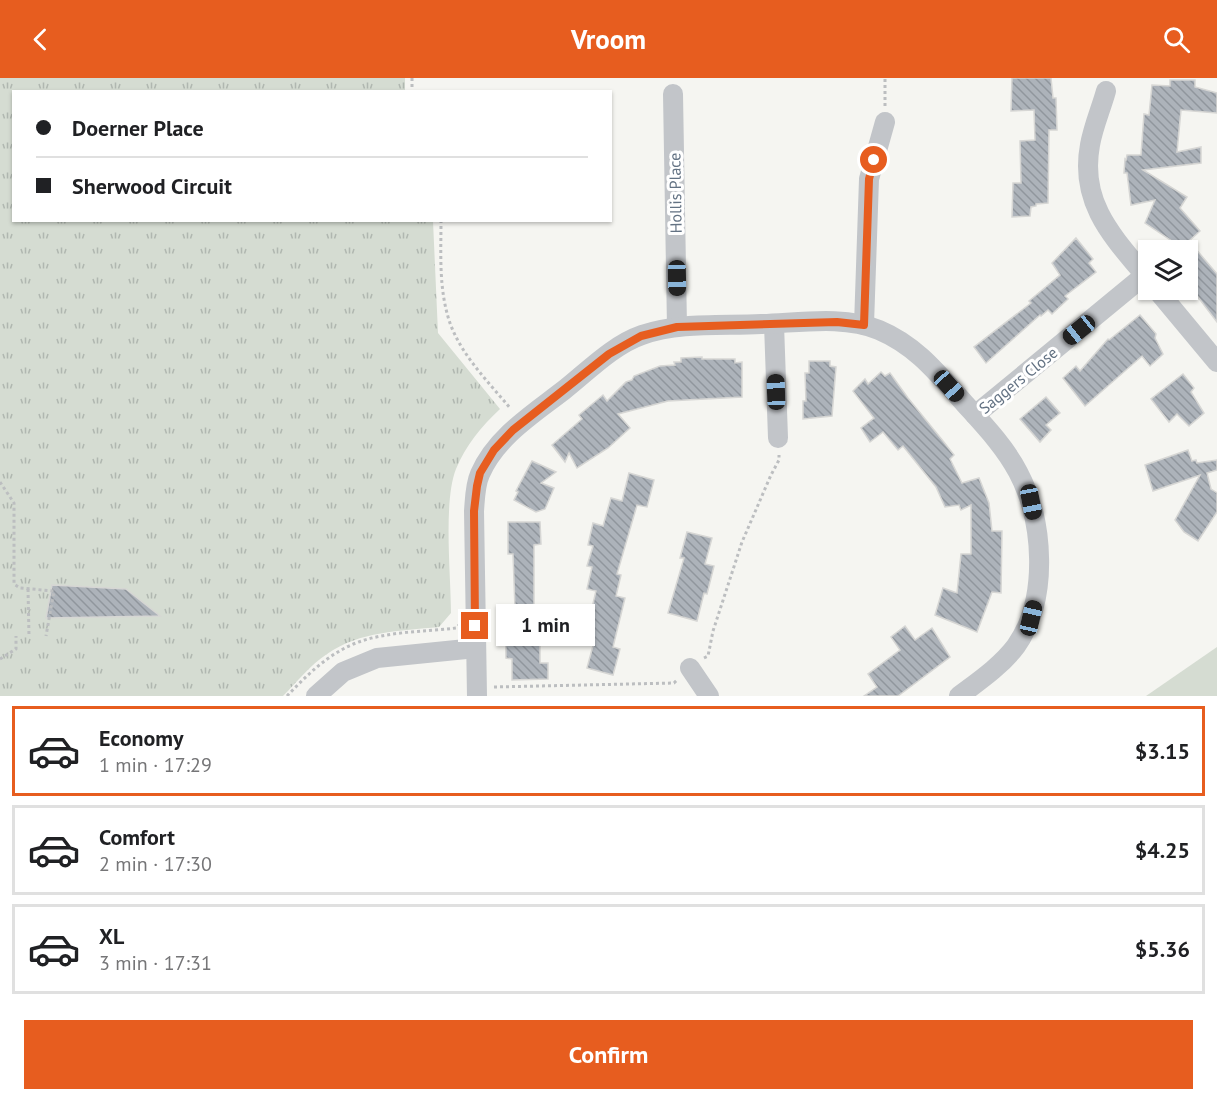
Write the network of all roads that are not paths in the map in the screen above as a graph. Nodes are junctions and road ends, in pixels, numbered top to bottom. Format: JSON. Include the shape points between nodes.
{"nodes":[{"id":1,"x":1106,"y":91,"type":"dead end"},
{"id":2,"x":673,"y":94,"type":"dead end"},
{"id":3,"x":885,"y":122,"type":"road end"},
{"id":4,"x":1138,"y":267,"type":"edge"},
{"id":5,"x":1138,"y":291,"type":"edge"},
{"id":6,"x":1165,"y":300,"type":"edge"},
{"id":7,"x":774,"y":324,"type":"junction"},
{"id":8,"x":864,"y":325,"type":"junction"},
{"id":9,"x":677,"y":327,"type":"junction"},
{"id":10,"x":1217,"y":362,"type":"edge"},
{"id":11,"x":975,"y":415,"type":"junction"},
{"id":12,"x":778,"y":438,"type":"road end"},
{"id":13,"x":476,"y":648,"type":"junction"},
{"id":14,"x":690,"y":668,"type":"road end"},
{"id":15,"x":482,"y":692,"type":"edge"},
{"id":16,"x":316,"y":696,"type":"edge"},
{"id":17,"x":709,"y":696,"type":"edge"},
{"id":18,"x":958,"y":696,"type":"edge"}],
"edges":[{"from":1,"to":4,"type":"street","via":[[1090,145],[1088,176],[1099,215]]},
{"from":2,"to":9,"type":"street","name":"Hollis Place"},
{"from":3,"to":8,"type":"street","via":[[869,179]]},
{"from":5,"to":11,"type":"street","name":"Saggers Close"},
{"from":6,"to":10,"type":"street"},
{"from":7,"to":8,"type":"street"},
{"from":7,"to":9,"type":"street"},
{"from":7,"to":12,"type":"street"},
{"from":8,"to":11,"type":"street","via":[[902,340],[923,356]]},
{"from":9,"to":13,"type":"street","via":[[641,336],[609,354],[513,430],[494,450],[480,473],[474,511]]},
{"from":11,"to":18,"type":"street","via":[[1018,471],[1031,502],[1038,535],[1038,589],[1031,618],[1017,644],[985,677]]},
{"from":13,"to":15,"type":"street"},
{"from":13,"to":16,"type":"street","via":[[377,658],[343,672]]},
{"from":14,"to":17,"type":"street"}]}
